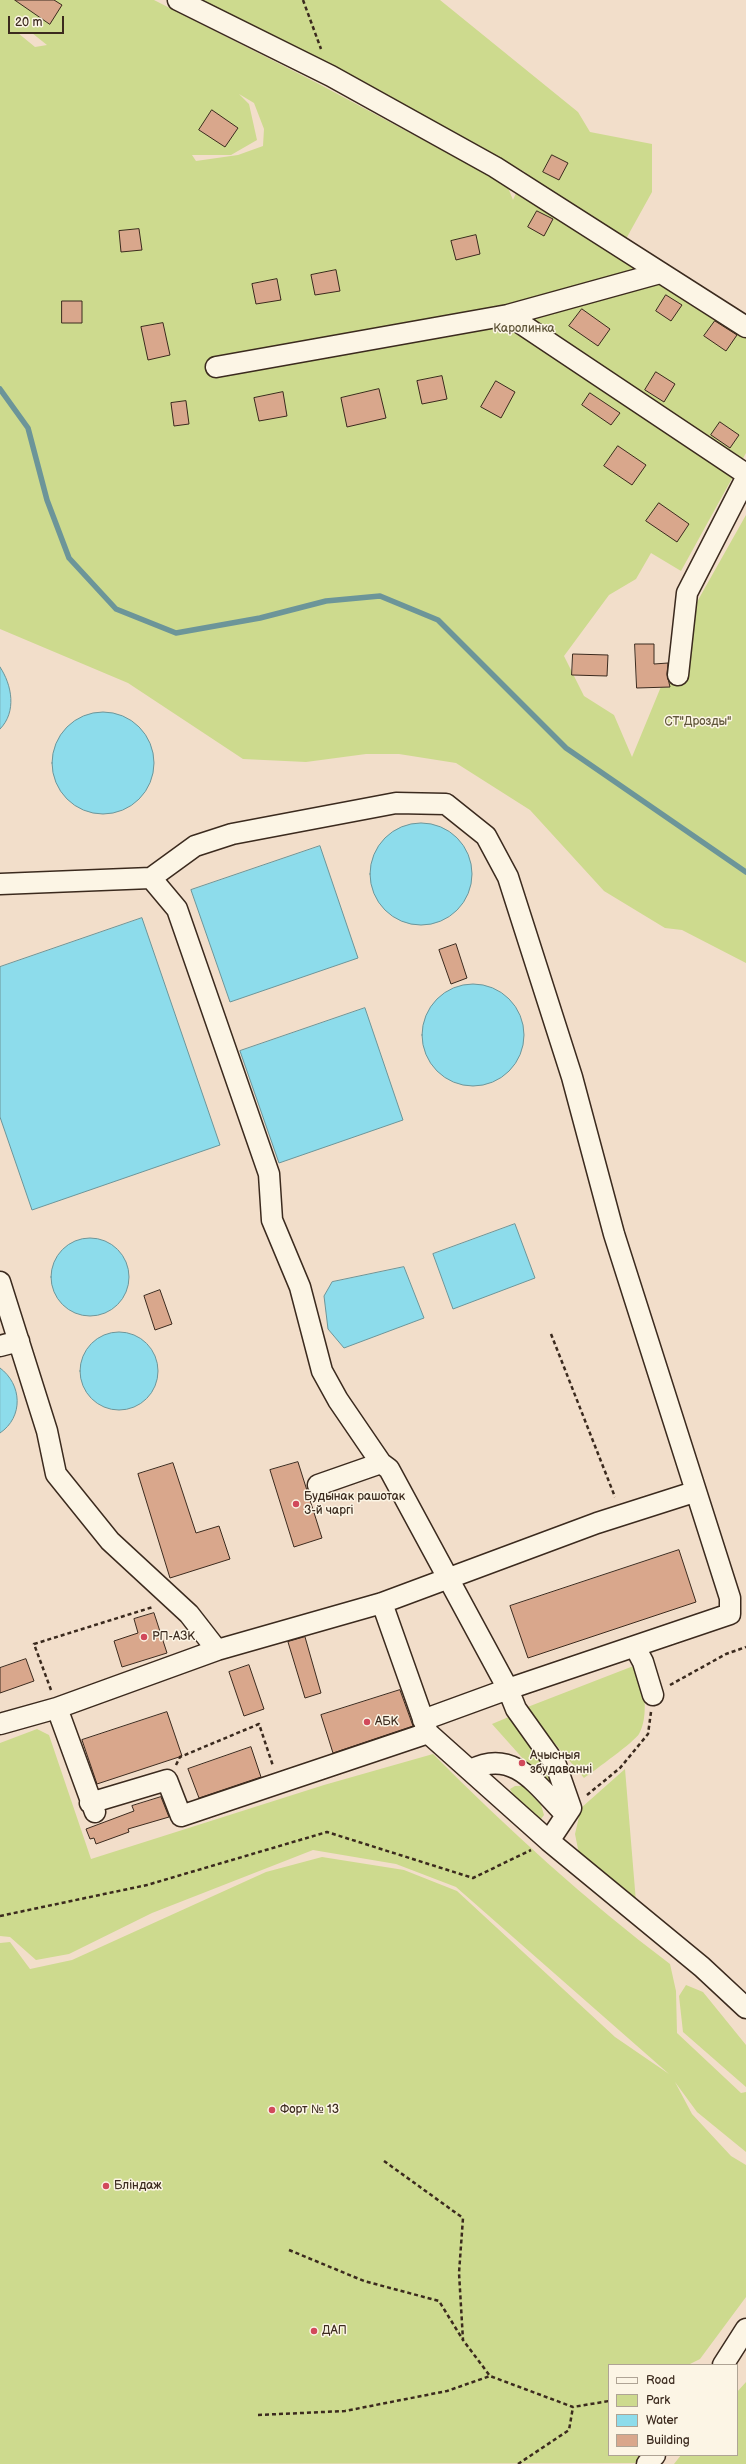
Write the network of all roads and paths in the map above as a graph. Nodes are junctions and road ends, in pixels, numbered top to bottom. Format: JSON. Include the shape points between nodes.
{"nodes":[{"id":1,"x":178,"y":0,"type":"edge"},
{"id":2,"x":303,"y":0,"type":"edge"},
{"id":3,"x":331,"y":76,"type":"junction"},
{"id":4,"x":660,"y":274,"type":"junction"},
{"id":5,"x":508,"y":315,"type":"junction"},
{"id":6,"x":746,"y":327,"type":"edge"},
{"id":7,"x":216,"y":367,"type":"dead end"},
{"id":8,"x":746,"y":474,"type":"edge"},
{"id":9,"x":746,"y":478,"type":"edge"},
{"id":10,"x":678,"y":675,"type":"dead end"},
{"id":11,"x":151,"y":878,"type":"junction"},
{"id":12,"x":0,"y":884,"type":"edge"},
{"id":13,"x":0,"y":1282,"type":"edge"},
{"id":14,"x":551,"y":1334,"type":"dead end"},
{"id":15,"x":9,"y":1344,"type":"edge"},
{"id":16,"x":380,"y":1463,"type":"junction"},
{"id":17,"x":318,"y":1485,"type":"dead end"},
{"id":18,"x":694,"y":1492,"type":"junction"},
{"id":19,"x":622,"y":1514,"type":"junction"},
{"id":20,"x":448,"y":1576,"type":"junction"},
{"id":21,"x":173,"y":1600,"type":"junction"},
{"id":22,"x":382,"y":1603,"type":"junction"},
{"id":23,"x":635,"y":1647,"type":"junction"},
{"id":24,"x":746,"y":1647,"type":"edge"},
{"id":25,"x":217,"y":1650,"type":"junction"},
{"id":26,"x":508,"y":1689,"type":"junction"},
{"id":27,"x":653,"y":1695,"type":"junction"},
{"id":28,"x":57,"y":1708,"type":"junction"},
{"id":29,"x":0,"y":1724,"type":"edge"},
{"id":30,"x":430,"y":1732,"type":"junction"},
{"id":31,"x":471,"y":1770,"type":"junction"},
{"id":32,"x":167,"y":1780,"type":"junction"},
{"id":33,"x":278,"y":1784,"type":"junction"},
{"id":34,"x":568,"y":1812,"type":"junction"},
{"id":35,"x":549,"y":1841,"type":"junction"},
{"id":36,"x":0,"y":1916,"type":"edge"},
{"id":37,"x":746,"y":2008,"type":"edge"},
{"id":38,"x":384,"y":2161,"type":"dead end"},
{"id":39,"x":289,"y":2250,"type":"dead end"},
{"id":40,"x":746,"y":2329,"type":"edge"},
{"id":41,"x":463,"y":2340,"type":"junction"},
{"id":42,"x":724,"y":2364,"type":"edge"},
{"id":43,"x":490,"y":2376,"type":"junction"},
{"id":44,"x":608,"y":2401,"type":"edge"},
{"id":45,"x":573,"y":2407,"type":"junction"},
{"id":46,"x":258,"y":2415,"type":"dead end"},
{"id":47,"x":654,"y":2456,"type":"edge"},
{"id":48,"x":518,"y":2464,"type":"edge"},
{"id":49,"x":647,"y":2464,"type":"edge"}],
"edges":[{"from":1,"to":3,"type":"street"},
{"from":2,"to":3,"type":"path"},
{"from":3,"to":4,"type":"street","via":[[495,167]]},
{"from":4,"to":5,"type":"street"},
{"from":4,"to":6,"type":"street"},
{"from":5,"to":7,"type":"street"},
{"from":5,"to":8,"type":"street"},
{"from":9,"to":10,"type":"street","via":[[687,593]]},
{"from":11,"to":12,"type":"street"},
{"from":11,"to":16,"type":"street","via":[[178,909],[269,1174],[272,1220],[300,1287],[322,1371]]},
{"from":11,"to":18,"type":"street","via":[[195,846],[232,834],[396,803],[446,804],[486,836],[508,877],[572,1077],[614,1234]]},
{"from":13,"to":15,"type":"street"},
{"from":14,"to":19,"type":"path"},
{"from":15,"to":21,"type":"street","via":[[47,1431],[56,1474],[110,1541]]},
{"from":16,"to":17,"type":"street"},
{"from":16,"to":20,"type":"street","via":[[389,1469]]},
{"from":18,"to":19,"type":"street"},
{"from":18,"to":23,"type":"street","via":[[730,1598],[730,1614]]},
{"from":19,"to":20,"type":"street"},
{"from":20,"to":22,"type":"street"},
{"from":20,"to":26,"type":"street"},
{"from":21,"to":25,"type":"street","via":[[189,1614]]},
{"from":21,"to":28,"type":"path","via":[[34,1644]]},
{"from":22,"to":25,"type":"street"},
{"from":22,"to":30,"type":"street"},
{"from":23,"to":26,"type":"street"},
{"from":23,"to":27,"type":"street","via":[[643,1662]]},
{"from":24,"to":27,"type":"path","via":[[726,1654]]},
{"from":25,"to":28,"type":"street"},
{"from":26,"to":30,"type":"street"},
{"from":26,"to":34,"type":"street","via":[[516,1709],[556,1765]]},
{"from":27,"to":34,"type":"path","via":[[648,1734],[620,1768]]},
{"from":28,"to":29,"type":"street"},
{"from":28,"to":32,"type":"street","via":[[93,1808]]},
{"from":30,"to":31,"type":"street"},
{"from":30,"to":33,"type":"street"},
{"from":31,"to":34,"type":"street","via":[[480,1765],[499,1761],[524,1771]]},
{"from":31,"to":35,"type":"street"},
{"from":32,"to":33,"type":"street","via":[[181,1816]]},
{"from":32,"to":33,"type":"path","via":[[180,1757],[259,1724]]},
{"from":34,"to":35,"type":"street"},
{"from":35,"to":36,"type":"path","via":[[473,1878],[327,1832],[147,1885]]},
{"from":35,"to":37,"type":"street","via":[[702,1967]]},
{"from":38,"to":41,"type":"path","via":[[463,2218],[459,2273]]},
{"from":39,"to":41,"type":"path","via":[[364,2281],[439,2301]]},
{"from":40,"to":42,"type":"street"},
{"from":41,"to":43,"type":"path"},
{"from":43,"to":45,"type":"path"},
{"from":43,"to":46,"type":"path","via":[[447,2391],[344,2411]]},
{"from":44,"to":45,"type":"path"},
{"from":45,"to":48,"type":"path","via":[[569,2430]]},
{"from":47,"to":49,"type":"street"}]}
